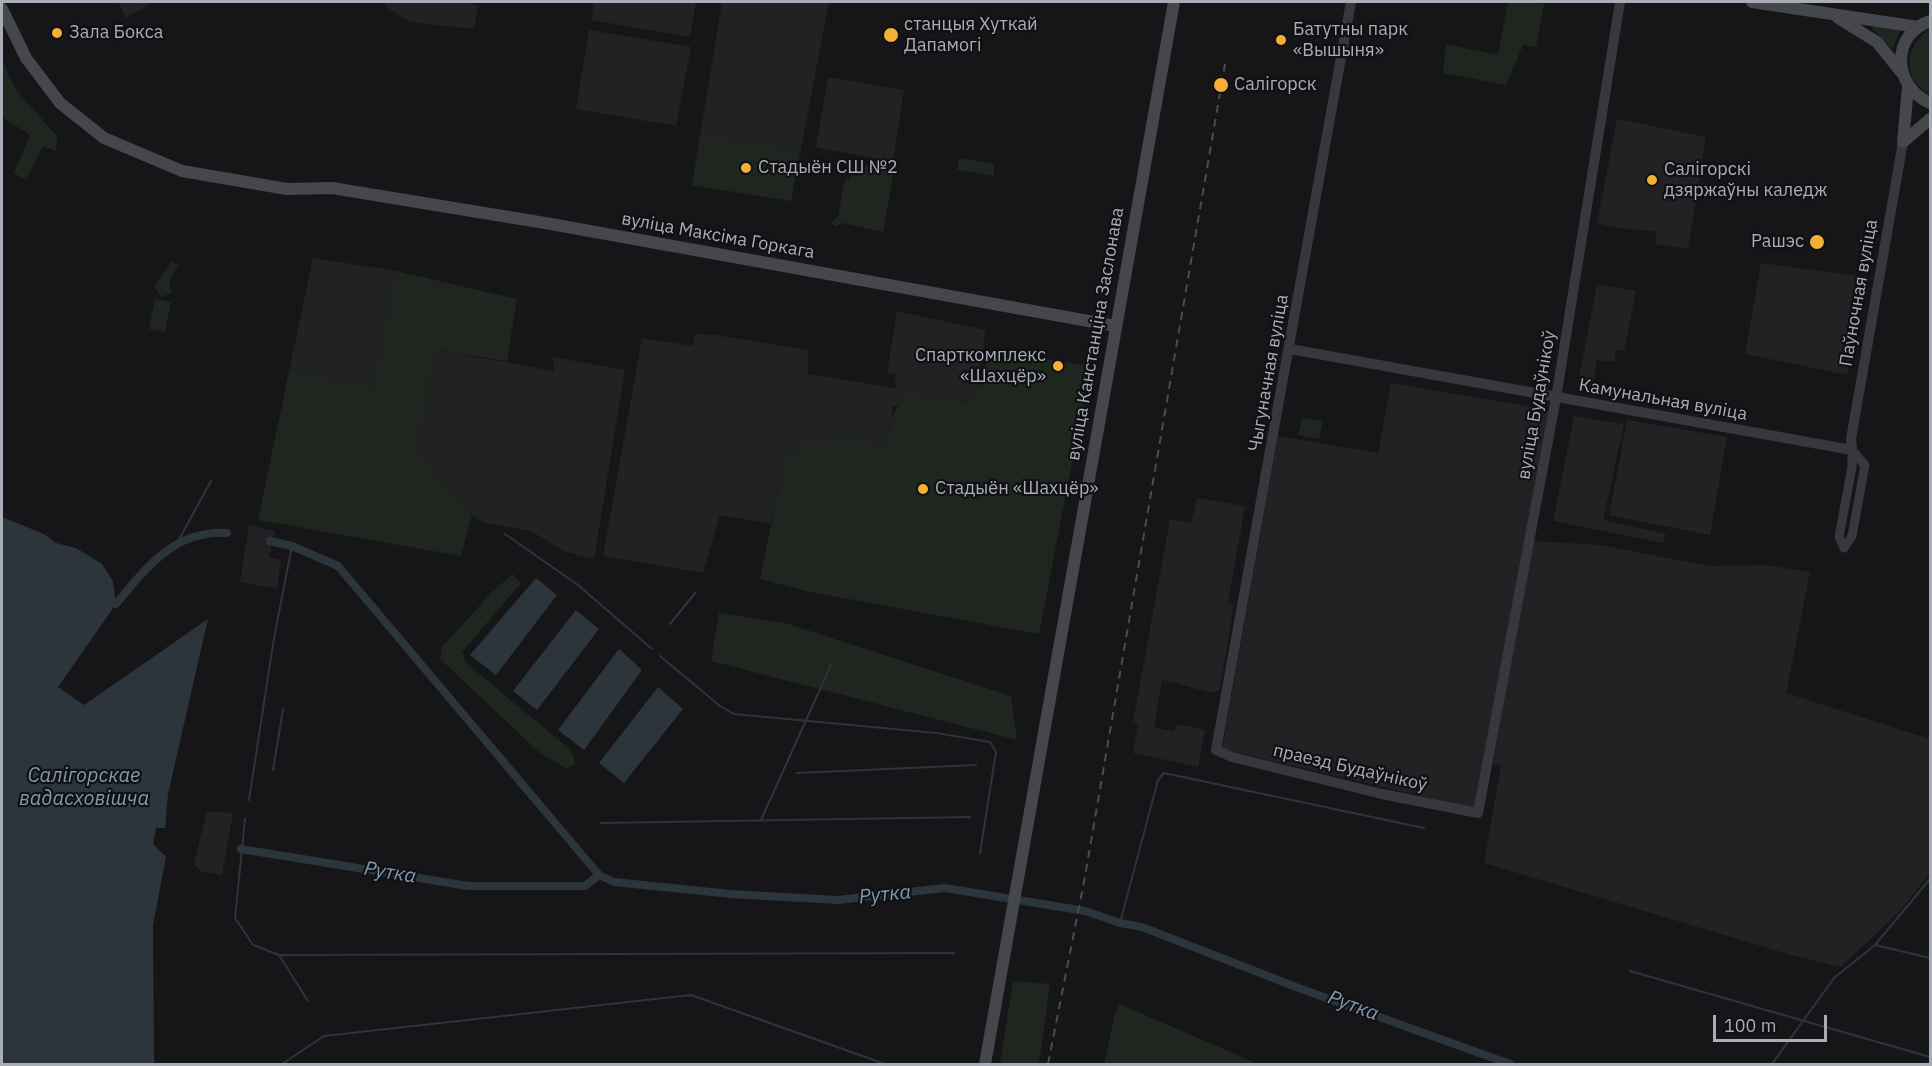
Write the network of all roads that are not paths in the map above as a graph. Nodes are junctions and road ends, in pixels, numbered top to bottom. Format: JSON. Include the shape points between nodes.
{"nodes":[{"id":1,"x":1174,"y":2,"type":"edge"},
{"id":2,"x":1351,"y":2,"type":"edge"},
{"id":3,"x":1620,"y":2,"type":"edge"},
{"id":4,"x":1752,"y":2,"type":"edge"},
{"id":5,"x":2,"y":9,"type":"edge"},
{"id":6,"x":1834,"y":16,"type":"junction"},
{"id":7,"x":1930,"y":21,"type":"edge"},
{"id":8,"x":1918,"y":27,"type":"junction"},
{"id":9,"x":1901,"y":72,"type":"junction"},
{"id":10,"x":1908,"y":87,"type":"junction"},
{"id":11,"x":1930,"y":103,"type":"edge"},
{"id":12,"x":1928,"y":123,"type":"edge"},
{"id":13,"x":1903,"y":142,"type":"junction"},
{"id":14,"x":1116,"y":326,"type":"junction"},
{"id":15,"x":1290,"y":349,"type":"junction"},
{"id":16,"x":1556,"y":398,"type":"junction"},
{"id":17,"x":1852,"y":450,"type":"junction"},
{"id":18,"x":1216,"y":750,"type":"joint"},
{"id":19,"x":1478,"y":813,"type":"joint"},
{"id":20,"x":985,"y":1065,"type":"edge"}],
"edges":[{"from":1,"to":14,"type":"main road","name":"вуліца Канстанціна Заслонава"},
{"from":2,"to":15,"type":"street","name":"Чыгуначная вуліца"},
{"from":3,"to":16,"type":"street","name":"вуліца Будаўнікоў"},
{"from":4,"to":6,"type":"main road"},
{"from":5,"to":14,"type":"main road","name":"вуліца Максіма Горкага","via":[[26,58],[60,103],[104,138],[182,171],[287,189],[332,188],[551,224]]},
{"from":6,"to":8,"type":"main road","via":[[1873,18]]},
{"from":6,"to":9,"type":"main road","via":[[1866,33]]},
{"from":7,"to":8,"type":"main road"},
{"from":8,"to":9,"type":"main road","via":[[1903,47]]},
{"from":9,"to":10,"type":"main road"},
{"from":10,"to":11,"type":"main road"},
{"from":10,"to":13,"type":"main road"},
{"from":12,"to":13,"type":"main road"},
{"from":13,"to":17,"type":"street","name":"Паўночная вуліца","via":[[1852,429]]},
{"from":14,"to":20,"type":"main road","name":"вуліца Канстанціна Заслонава"},
{"from":15,"to":16,"type":"street","name":"Камунальная вуліца"},
{"from":15,"to":18,"type":"street","name":"Чыгуначная вуліца"},
{"from":16,"to":17,"type":"street","name":"Камунальная вуліца"},
{"from":16,"to":19,"type":"street","name":"вуліца Будаўнікоў"},
{"from":17,"to":17,"type":"street","via":[[1839,537],[1844,548],[1852,536],[1865,465]]},
{"from":18,"to":19,"type":"street","name":"праезд Будаўнікоў","via":[[1232,758]]}]}
